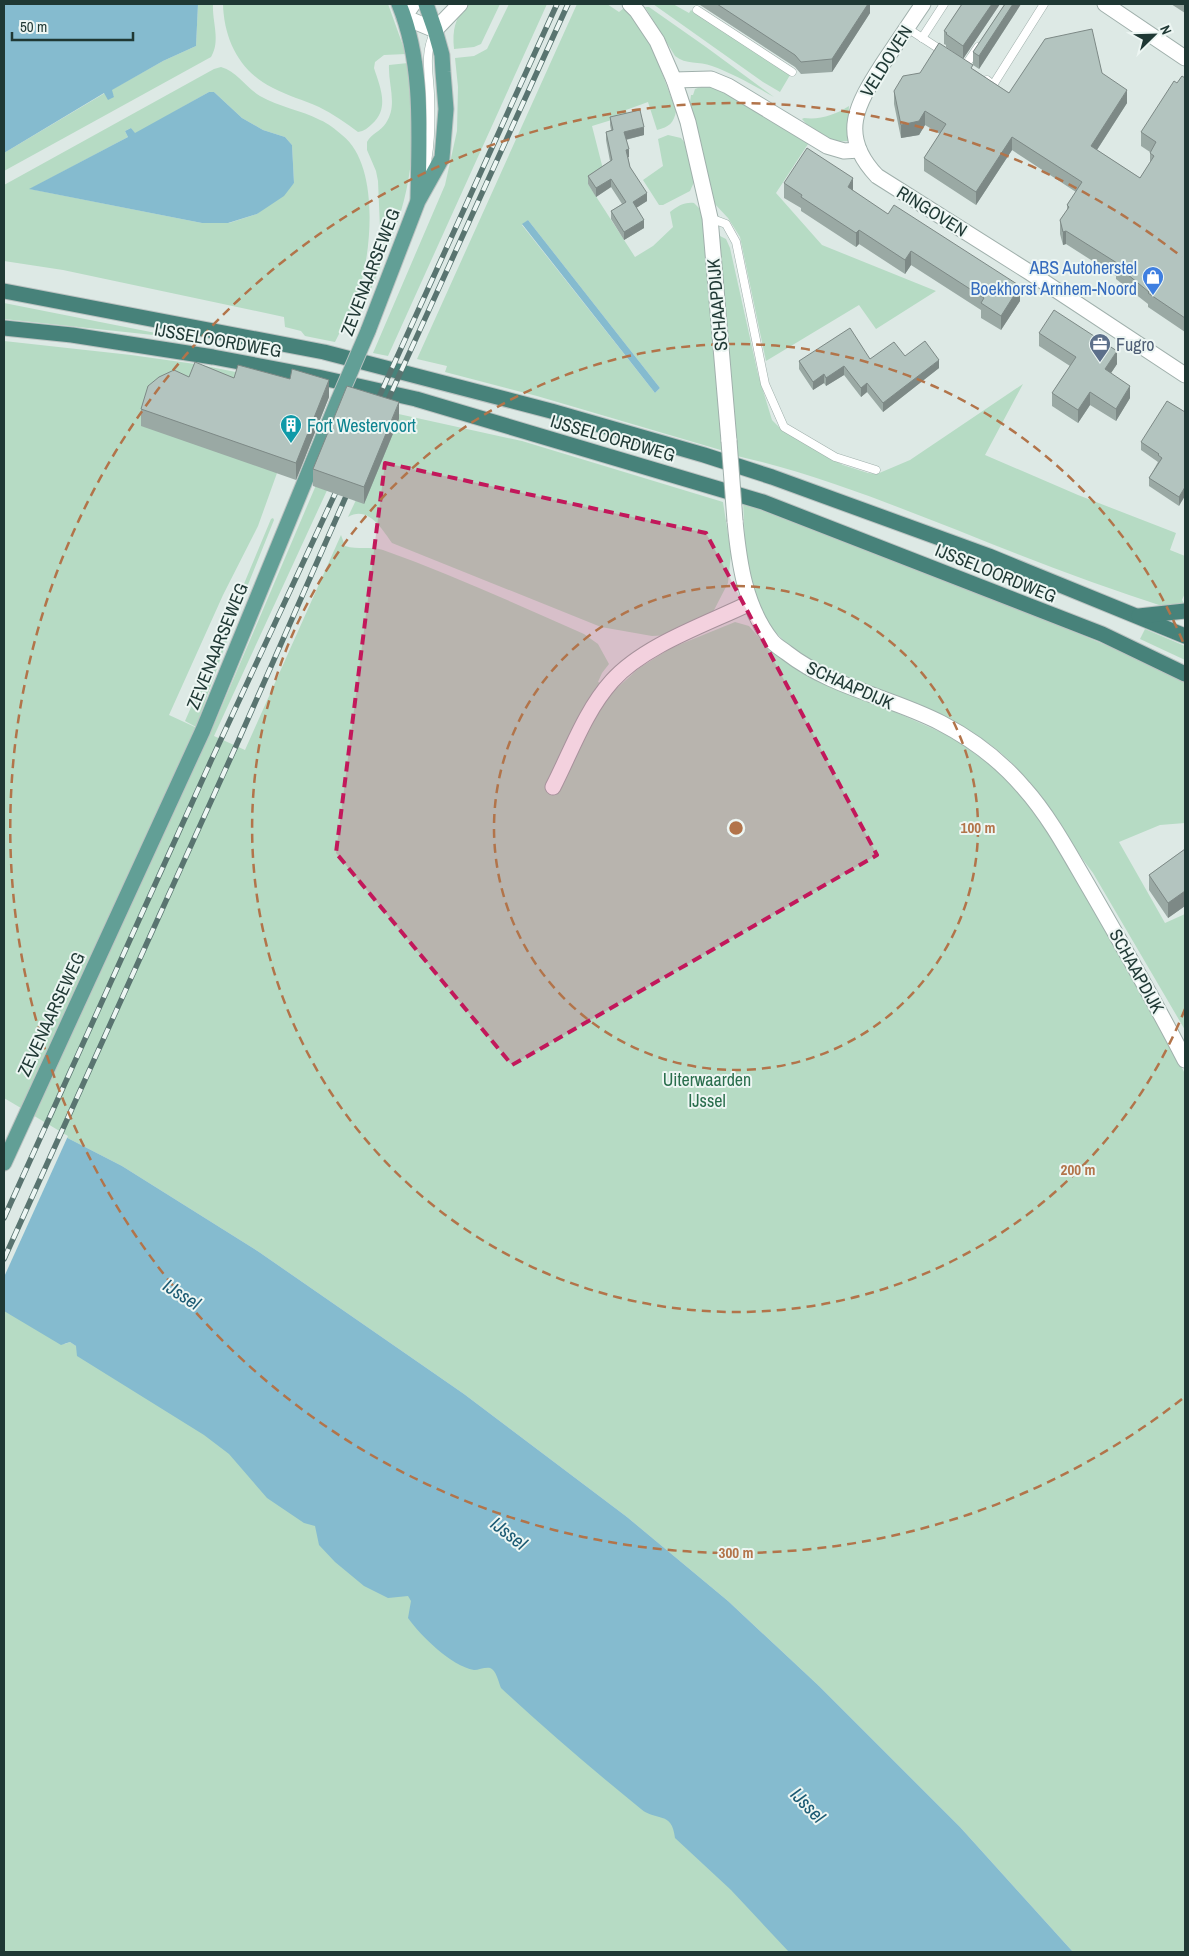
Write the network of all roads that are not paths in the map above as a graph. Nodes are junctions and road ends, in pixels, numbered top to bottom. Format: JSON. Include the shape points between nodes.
{"nodes":[{"id":1,"x":413,"y":4,"type":"edge"},
{"id":2,"x":426,"y":4,"type":"edge"},
{"id":3,"x":460,"y":4,"type":"edge"},
{"id":4,"x":630,"y":4,"type":"edge"},
{"id":5,"x":923,"y":4,"type":"edge"},
{"id":6,"x":944,"y":4,"type":"edge"},
{"id":7,"x":1044,"y":4,"type":"edge"},
{"id":8,"x":1105,"y":4,"type":"edge"},
{"id":9,"x":697,"y":10,"type":"dead end"},
{"id":10,"x":402,"y":11,"type":"edge"},
{"id":11,"x":907,"y":28,"type":"junction"},
{"id":12,"x":435,"y":30,"type":"junction"},
{"id":13,"x":922,"y":38,"type":"junction"},
{"id":14,"x":981,"y":42,"type":"edge"},
{"id":15,"x":1185,"y":58,"type":"edge"},
{"id":16,"x":972,"y":70,"type":"junction"},
{"id":17,"x":792,"y":72,"type":"dead end"},
{"id":18,"x":674,"y":80,"type":"junction"},
{"id":19,"x":859,"y":150,"type":"junction"},
{"id":20,"x":418,"y":201,"type":"junction"},
{"id":21,"x":710,"y":218,"type":"junction"},
{"id":22,"x":4,"y":291,"type":"edge"},
{"id":23,"x":4,"y":328,"type":"edge"},
{"id":24,"x":1185,"y":375,"type":"edge"},
{"id":25,"x":876,"y":470,"type":"dead end"},
{"id":26,"x":750,"y":603,"type":"junction"},
{"id":27,"x":1185,"y":612,"type":"edge"},
{"id":28,"x":1136,"y":616,"type":"junction"},
{"id":29,"x":1185,"y":636,"type":"edge"},
{"id":30,"x":1185,"y":674,"type":"edge"},
{"id":31,"x":553,"y":787,"type":"dead end"},
{"id":32,"x":1185,"y":1060,"type":"edge"},
{"id":33,"x":4,"y":1163,"type":"edge"}],
"edges":[{"from":1,"to":10,"type":"street"},
{"from":2,"to":12,"type":"main road","name":"ZEVENAARSEWEG"},
{"from":3,"to":12,"type":"street"},
{"from":4,"to":18,"type":"street","name":"SCHAAPDIJK","via":[[657,41]]},
{"from":5,"to":11,"type":"street","name":"VELDOVEN"},
{"from":6,"to":13,"type":"lane"},
{"from":7,"to":16,"type":"lane","via":[[993,85]]},
{"from":8,"to":15,"type":"street"},
{"from":9,"to":17,"type":"lane"},
{"from":10,"to":12,"type":"street"},
{"from":10,"to":20,"type":"main road","name":"ZEVENAARSEWEG","via":[[414,57],[420,113]]},
{"from":11,"to":13,"type":"lane"},
{"from":11,"to":19,"type":"street","name":"VELDOVEN","via":[[856,110]]},
{"from":12,"to":20,"type":"main road","name":"ZEVENAARSEWEG","via":[[442,55],[446,109],[442,158]]},
{"from":13,"to":16,"type":"lane"},
{"from":14,"to":16,"type":"lane"},
{"from":18,"to":19,"type":"street","via":[[711,80],[728,86],[826,146],[844,151]]},
{"from":18,"to":21,"type":"street","name":"SCHAAPDIJK","via":[[688,122]]},
{"from":19,"to":24,"type":"street","name":"RINGOVEN","via":[[877,176]]},
{"from":20,"to":33,"type":"main road","name":"ZEVENAARSEWEG","bridge":true,"via":[[368,331],[203,730]]},
{"from":21,"to":25,"type":"lane","name":"SCHAAPDIJK","via":[[726,224],[736,242],[765,384],[784,426],[835,457]]},
{"from":21,"to":26,"type":"street","name":"SCHAAPDIJK","bridge":true,"via":[[739,559]]},
{"from":22,"to":28,"type":"highway","name":"IJSSELOORDWEG","via":[[324,352],[599,424],[772,477],[989,556]]},
{"from":23,"to":30,"type":"highway","name":"IJSSELOORDWEG","via":[[213,357],[416,398],[763,502],[1102,634]]},
{"from":26,"to":31,"type":"street","via":[[638,658],[612,681],[590,713]]},
{"from":26,"to":32,"type":"street","name":"SCHAAPDIJK","via":[[773,642],[802,664],[940,722],[986,752],[1024,788],[1079,871],[1144,981]]},
{"from":27,"to":28,"type":"highway"},
{"from":28,"to":29,"type":"highway","name":"IJSSELOORDWEG"}]}
